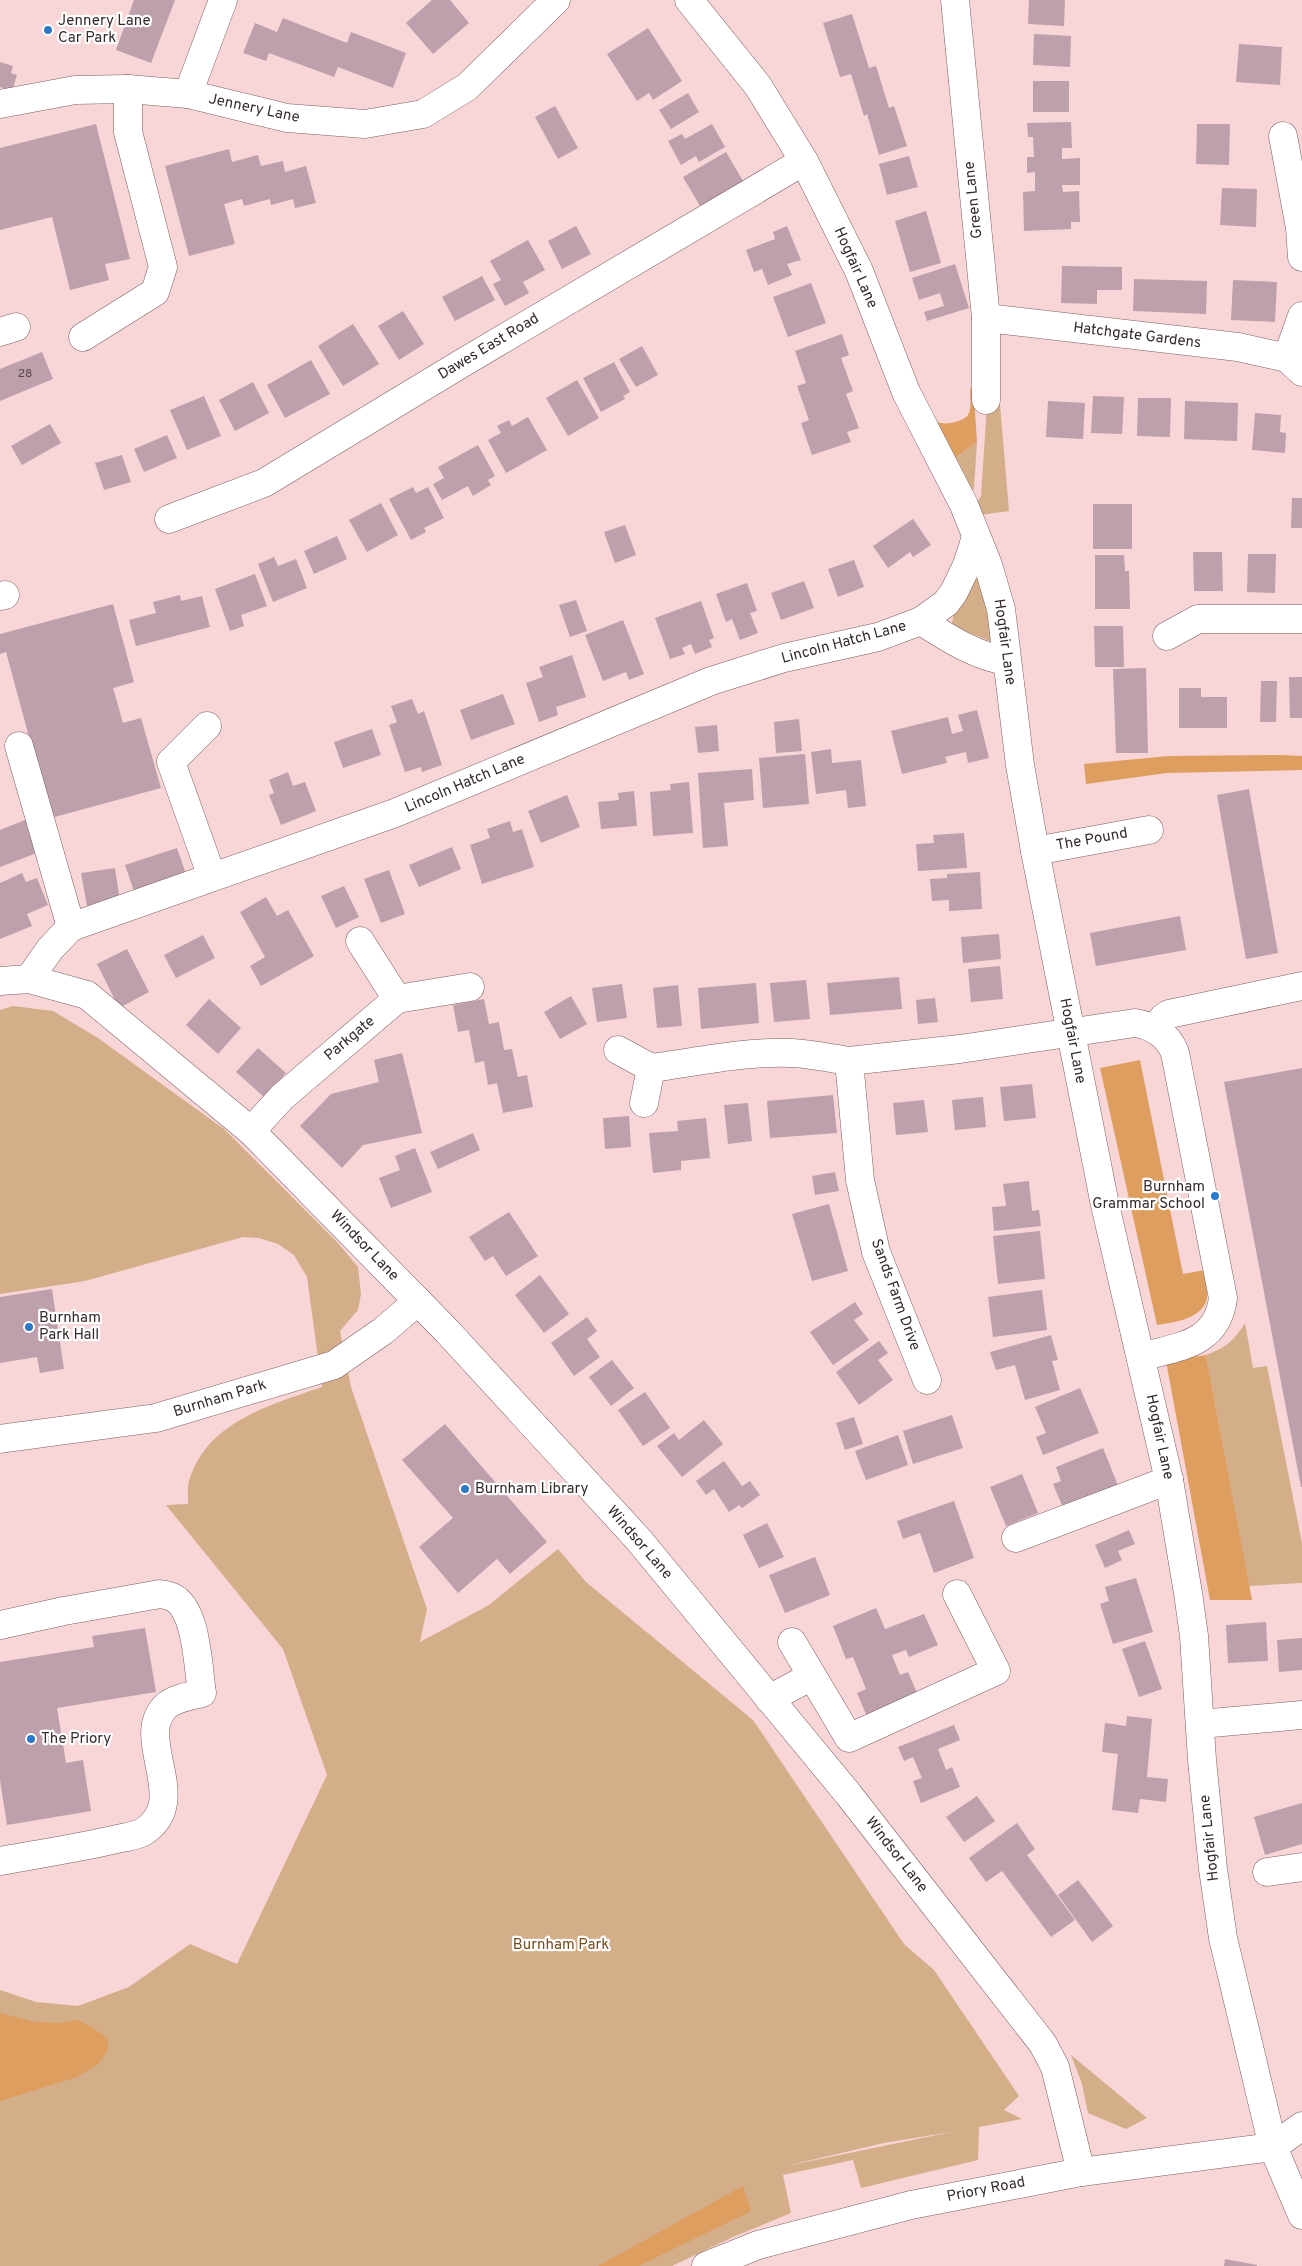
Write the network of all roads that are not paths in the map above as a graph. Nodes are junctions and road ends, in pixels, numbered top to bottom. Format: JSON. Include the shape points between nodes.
{"nodes":[{"id":1,"x":223,"y":0,"type":"edge"},
{"id":2,"x":556,"y":0,"type":"edge"},
{"id":3,"x":690,"y":0,"type":"edge"},
{"id":4,"x":954,"y":0,"type":"edge"},
{"id":5,"x":128,"y":89,"type":"junction"},
{"id":6,"x":188,"y":94,"type":"junction"},
{"id":7,"x":0,"y":104,"type":"edge"},
{"id":8,"x":1282,"y":136,"type":"dead end"},
{"id":9,"x":804,"y":161,"type":"junction"},
{"id":10,"x":1302,"y":257,"type":"edge"},
{"id":11,"x":1302,"y":316,"type":"edge"},
{"id":12,"x":986,"y":318,"type":"junction"},
{"id":13,"x":83,"y":337,"type":"dead end"},
{"id":14,"x":1294,"y":365,"type":"edge"},
{"id":15,"x":986,"y":400,"type":"dead end"},
{"id":16,"x":169,"y":519,"type":"dead end"},
{"id":17,"x":976,"y":537,"type":"junction"},
{"id":18,"x":1302,"y":618,"type":"edge"},
{"id":19,"x":921,"y":621,"type":"junction"},
{"id":20,"x":1167,"y":636,"type":"dead end"},
{"id":21,"x":1008,"y":661,"type":"junction"},
{"id":22,"x":207,"y":726,"type":"dead end"},
{"id":23,"x":19,"y":746,"type":"dead end"},
{"id":24,"x":1149,"y":830,"type":"dead end"},
{"id":25,"x":1035,"y":850,"type":"junction"},
{"id":26,"x":212,"y":877,"type":"junction"},
{"id":27,"x":72,"y":927,"type":"junction"},
{"id":28,"x":360,"y":941,"type":"dead end"},
{"id":29,"x":29,"y":979,"type":"junction"},
{"id":30,"x":0,"y":981,"type":"edge"},
{"id":31,"x":1302,"y":986,"type":"edge"},
{"id":32,"x":470,"y":987,"type":"dead end"},
{"id":33,"x":397,"y":999,"type":"junction"},
{"id":34,"x":1156,"y":1030,"type":"junction"},
{"id":35,"x":1070,"y":1032,"type":"junction"},
{"id":36,"x":618,"y":1050,"type":"dead end"},
{"id":37,"x":849,"y":1061,"type":"junction"},
{"id":38,"x":651,"y":1068,"type":"junction"},
{"id":39,"x":644,"y":1103,"type":"dead end"},
{"id":40,"x":252,"y":1131,"type":"junction"},
{"id":41,"x":418,"y":1301,"type":"junction"},
{"id":42,"x":1142,"y":1357,"type":"junction"},
{"id":43,"x":927,"y":1380,"type":"dead end"},
{"id":44,"x":0,"y":1439,"type":"edge"},
{"id":45,"x":1169,"y":1480,"type":"junction"},
{"id":46,"x":1016,"y":1538,"type":"dead end"},
{"id":47,"x":957,"y":1594,"type":"dead end"},
{"id":48,"x":0,"y":1625,"type":"edge"},
{"id":49,"x":792,"y":1642,"type":"dead end"},
{"id":50,"x":812,"y":1676,"type":"junction"},
{"id":51,"x":769,"y":1699,"type":"junction"},
{"id":52,"x":1302,"y":1715,"type":"edge"},
{"id":53,"x":1200,"y":1724,"type":"junction"},
{"id":54,"x":0,"y":1860,"type":"edge"},
{"id":55,"x":1302,"y":1866,"type":"edge"},
{"id":56,"x":1267,"y":1872,"type":"dead end"},
{"id":57,"x":1302,"y":2126,"type":"edge"},
{"id":58,"x":1273,"y":2147,"type":"junction"},
{"id":59,"x":1081,"y":2172,"type":"junction"},
{"id":60,"x":1302,"y":2215,"type":"edge"},
{"id":61,"x":706,"y":2266,"type":"edge"}],
"edges":[{"from":1,"to":6,"type":"street"},
{"from":2,"to":6,"type":"street","name":"Jennery Lane","via":[[467,87],[423,114],[365,124],[286,118]]},
{"from":3,"to":9,"type":"street","name":"Hogfair Lane","via":[[758,86]]},
{"from":4,"to":12,"type":"street","name":"Green Lane"},
{"from":5,"to":6,"type":"street","name":"Jennery Lane"},
{"from":5,"to":7,"type":"street","name":"Jennery Lane","via":[[75,90]]},
{"from":5,"to":13,"type":"street","via":[[128,132],[163,267],[155,292]]},
{"from":8,"to":10,"type":"street","via":[[1300,228]]},
{"from":9,"to":16,"type":"street","name":"Dawes East Road","via":[[264,483]]},
{"from":9,"to":17,"type":"street","name":"Hogfair Lane","via":[[859,271],[906,392],[964,505]]},
{"from":11,"to":14,"type":"street","name":"Hatchgate Gardens"},
{"from":12,"to":14,"type":"street","name":"Hatchgate Gardens","via":[[1238,348]]},
{"from":12,"to":15,"type":"street","name":"Green Lane"},
{"from":17,"to":19,"type":"street","name":"Lincoln Hatch Lane","via":[[965,572],[954,592],[946,603]]},
{"from":17,"to":21,"type":"street","name":"Hogfair Lane","via":[[995,585]]},
{"from":18,"to":20,"type":"street","via":[[1198,618]]},
{"from":19,"to":21,"type":"street","name":"Lincoln Hatch Lane","via":[[973,651]]},
{"from":19,"to":26,"type":"street","name":"Lincoln Hatch Lane","via":[[878,637],[800,654],[711,680],[395,813]]},
{"from":21,"to":25,"type":"street","name":"Hogfair Lane","via":[[1020,765]]},
{"from":22,"to":26,"type":"street","via":[[171,762]]},
{"from":23,"to":27,"type":"street"},
{"from":24,"to":25,"type":"street","name":"The Pound"},
{"from":25,"to":35,"type":"street","name":"Hogfair Lane"},
{"from":26,"to":27,"type":"street","name":"Lincoln Hatch Lane"},
{"from":27,"to":29,"type":"street","name":"Lincoln Hatch Lane","via":[[50,949]]},
{"from":28,"to":33,"type":"street"},
{"from":29,"to":30,"type":"street"},
{"from":29,"to":40,"type":"street","name":"Windsor Lane","via":[[86,996]]},
{"from":31,"to":34,"type":"street","via":[[1169,1014]]},
{"from":32,"to":33,"type":"street"},
{"from":33,"to":40,"type":"street","name":"Parkgate","via":[[282,1096]]},
{"from":34,"to":35,"type":"street","via":[[1135,1023]]},
{"from":34,"to":42,"type":"street","via":[[1168,1039],[1175,1053],[1222,1298],[1217,1320],[1202,1338]]},
{"from":35,"to":37,"type":"street","via":[[960,1049]]},
{"from":35,"to":42,"type":"street","name":"Hogfair Lane","via":[[1105,1205]]},
{"from":36,"to":38,"type":"street"},
{"from":37,"to":38,"type":"street","via":[[781,1053]]},
{"from":37,"to":43,"type":"street","name":"Sands Farm Drive","via":[[860,1180],[876,1252]]},
{"from":38,"to":39,"type":"street"},
{"from":40,"to":41,"type":"street","name":"Windsor Lane"},
{"from":41,"to":44,"type":"street","name":"Burnham Park","via":[[383,1331],[334,1365],[156,1418]]},
{"from":41,"to":51,"type":"street","name":"Windsor Lane","via":[[638,1539]]},
{"from":42,"to":45,"type":"street","name":"Hogfair Lane"},
{"from":45,"to":46,"type":"street"},
{"from":45,"to":53,"type":"street","name":"Hogfair Lane","via":[[1194,1636]]},
{"from":47,"to":50,"type":"street","via":[[996,1671],[849,1738]]},
{"from":48,"to":54,"type":"street","via":[[64,1610],[160,1594],[173,1597],[190,1618],[202,1693],[167,1706],[158,1718],[156,1735],[164,1806],[157,1820],[141,1833]]},
{"from":49,"to":50,"type":"street"},
{"from":50,"to":51,"type":"street"},
{"from":51,"to":59,"type":"street","name":"Windsor Lane","via":[[849,1795],[1042,2044],[1055,2067]]},
{"from":52,"to":53,"type":"street"},
{"from":53,"to":58,"type":"street","name":"Hogfair Lane","via":[[1217,1906]]},
{"from":55,"to":56,"type":"street"},
{"from":57,"to":58,"type":"street"},
{"from":58,"to":59,"type":"street","name":"Priory Road"},
{"from":58,"to":60,"type":"street","name":"Hogfair Lane"},
{"from":59,"to":61,"type":"street","name":"Priory Road","via":[[911,2205],[758,2245]]}]}
